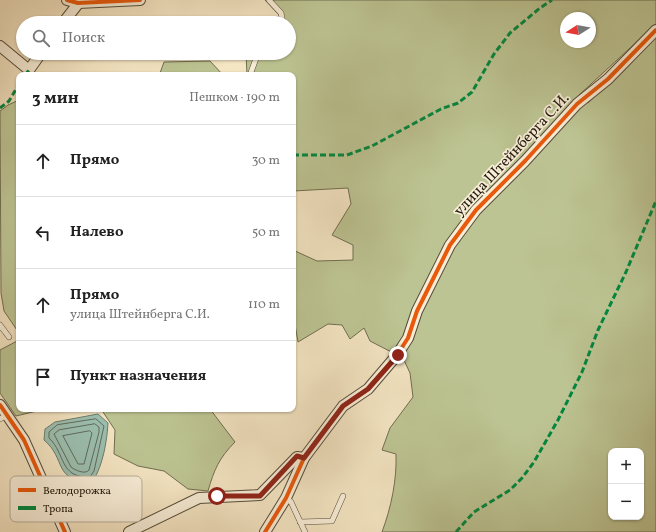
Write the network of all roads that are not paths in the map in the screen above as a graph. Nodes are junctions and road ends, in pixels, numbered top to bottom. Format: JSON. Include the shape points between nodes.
{"nodes":[{"id":1,"x":67,"y":0,"type":"edge"},
{"id":2,"x":140,"y":0,"type":"edge"},
{"id":3,"x":269,"y":0,"type":"edge"},
{"id":4,"x":80,"y":2,"type":"edge"},
{"id":5,"x":69,"y":16,"type":"edge"},
{"id":6,"x":282,"y":16,"type":"edge"},
{"id":7,"x":656,"y":30,"type":"edge"},
{"id":8,"x":0,"y":46,"type":"edge"},
{"id":9,"x":16,"y":59,"type":"edge"},
{"id":10,"x":17,"y":60,"type":"edge"},
{"id":11,"x":36,"y":60,"type":"edge"},
{"id":12,"x":255,"y":60,"type":"edge"},
{"id":13,"x":251,"y":72,"type":"edge"},
{"id":14,"x":0,"y":325,"type":"edge"},
{"id":15,"x":9,"y":337,"type":"dead end"},
{"id":16,"x":0,"y":405,"type":"edge"},
{"id":17,"x":4,"y":417,"type":"edge"},
{"id":18,"x":304,"y":458,"type":"junction"},
{"id":19,"x":40,"y":476,"type":"edge"},
{"id":20,"x":343,"y":496,"type":"dead end"},
{"id":21,"x":286,"y":498,"type":"junction"},
{"id":22,"x":61,"y":522,"type":"edge"},
{"id":23,"x":300,"y":522,"type":"junction"},
{"id":24,"x":65,"y":532,"type":"edge"},
{"id":25,"x":129,"y":532,"type":"edge"},
{"id":26,"x":265,"y":532,"type":"edge"},
{"id":27,"x":305,"y":532,"type":"edge"}],
"edges":[{"from":1,"to":4,"type":"street"},
{"from":2,"to":4,"type":"street"},
{"from":3,"to":6,"type":"lane"},
{"from":4,"to":5,"type":"street"},
{"from":7,"to":18,"type":"street","name":"улица Штейнберга С.И.","via":[[608,79],[577,104],[476,210],[450,245],[398,355],[368,389],[343,406]]},
{"from":8,"to":9,"type":"street"},
{"from":10,"to":11,"type":"street","via":[[29,70]]},
{"from":12,"to":13,"type":"lane"},
{"from":14,"to":15,"type":"lane"},
{"from":16,"to":17,"type":"street"},
{"from":17,"to":19,"type":"street","via":[[24,440]]},
{"from":18,"to":21,"type":"street","name":"улица Штейнберга С.И."},
{"from":18,"to":25,"type":"street","via":[[297,456],[260,496],[199,498]]},
{"from":20,"to":23,"type":"lane","via":[[332,521]]},
{"from":21,"to":23,"type":"lane","via":[[291,502]]},
{"from":21,"to":26,"type":"street","name":"улица Штейнберга С.И."},
{"from":22,"to":24,"type":"street"},
{"from":23,"to":27,"type":"lane"}]}
